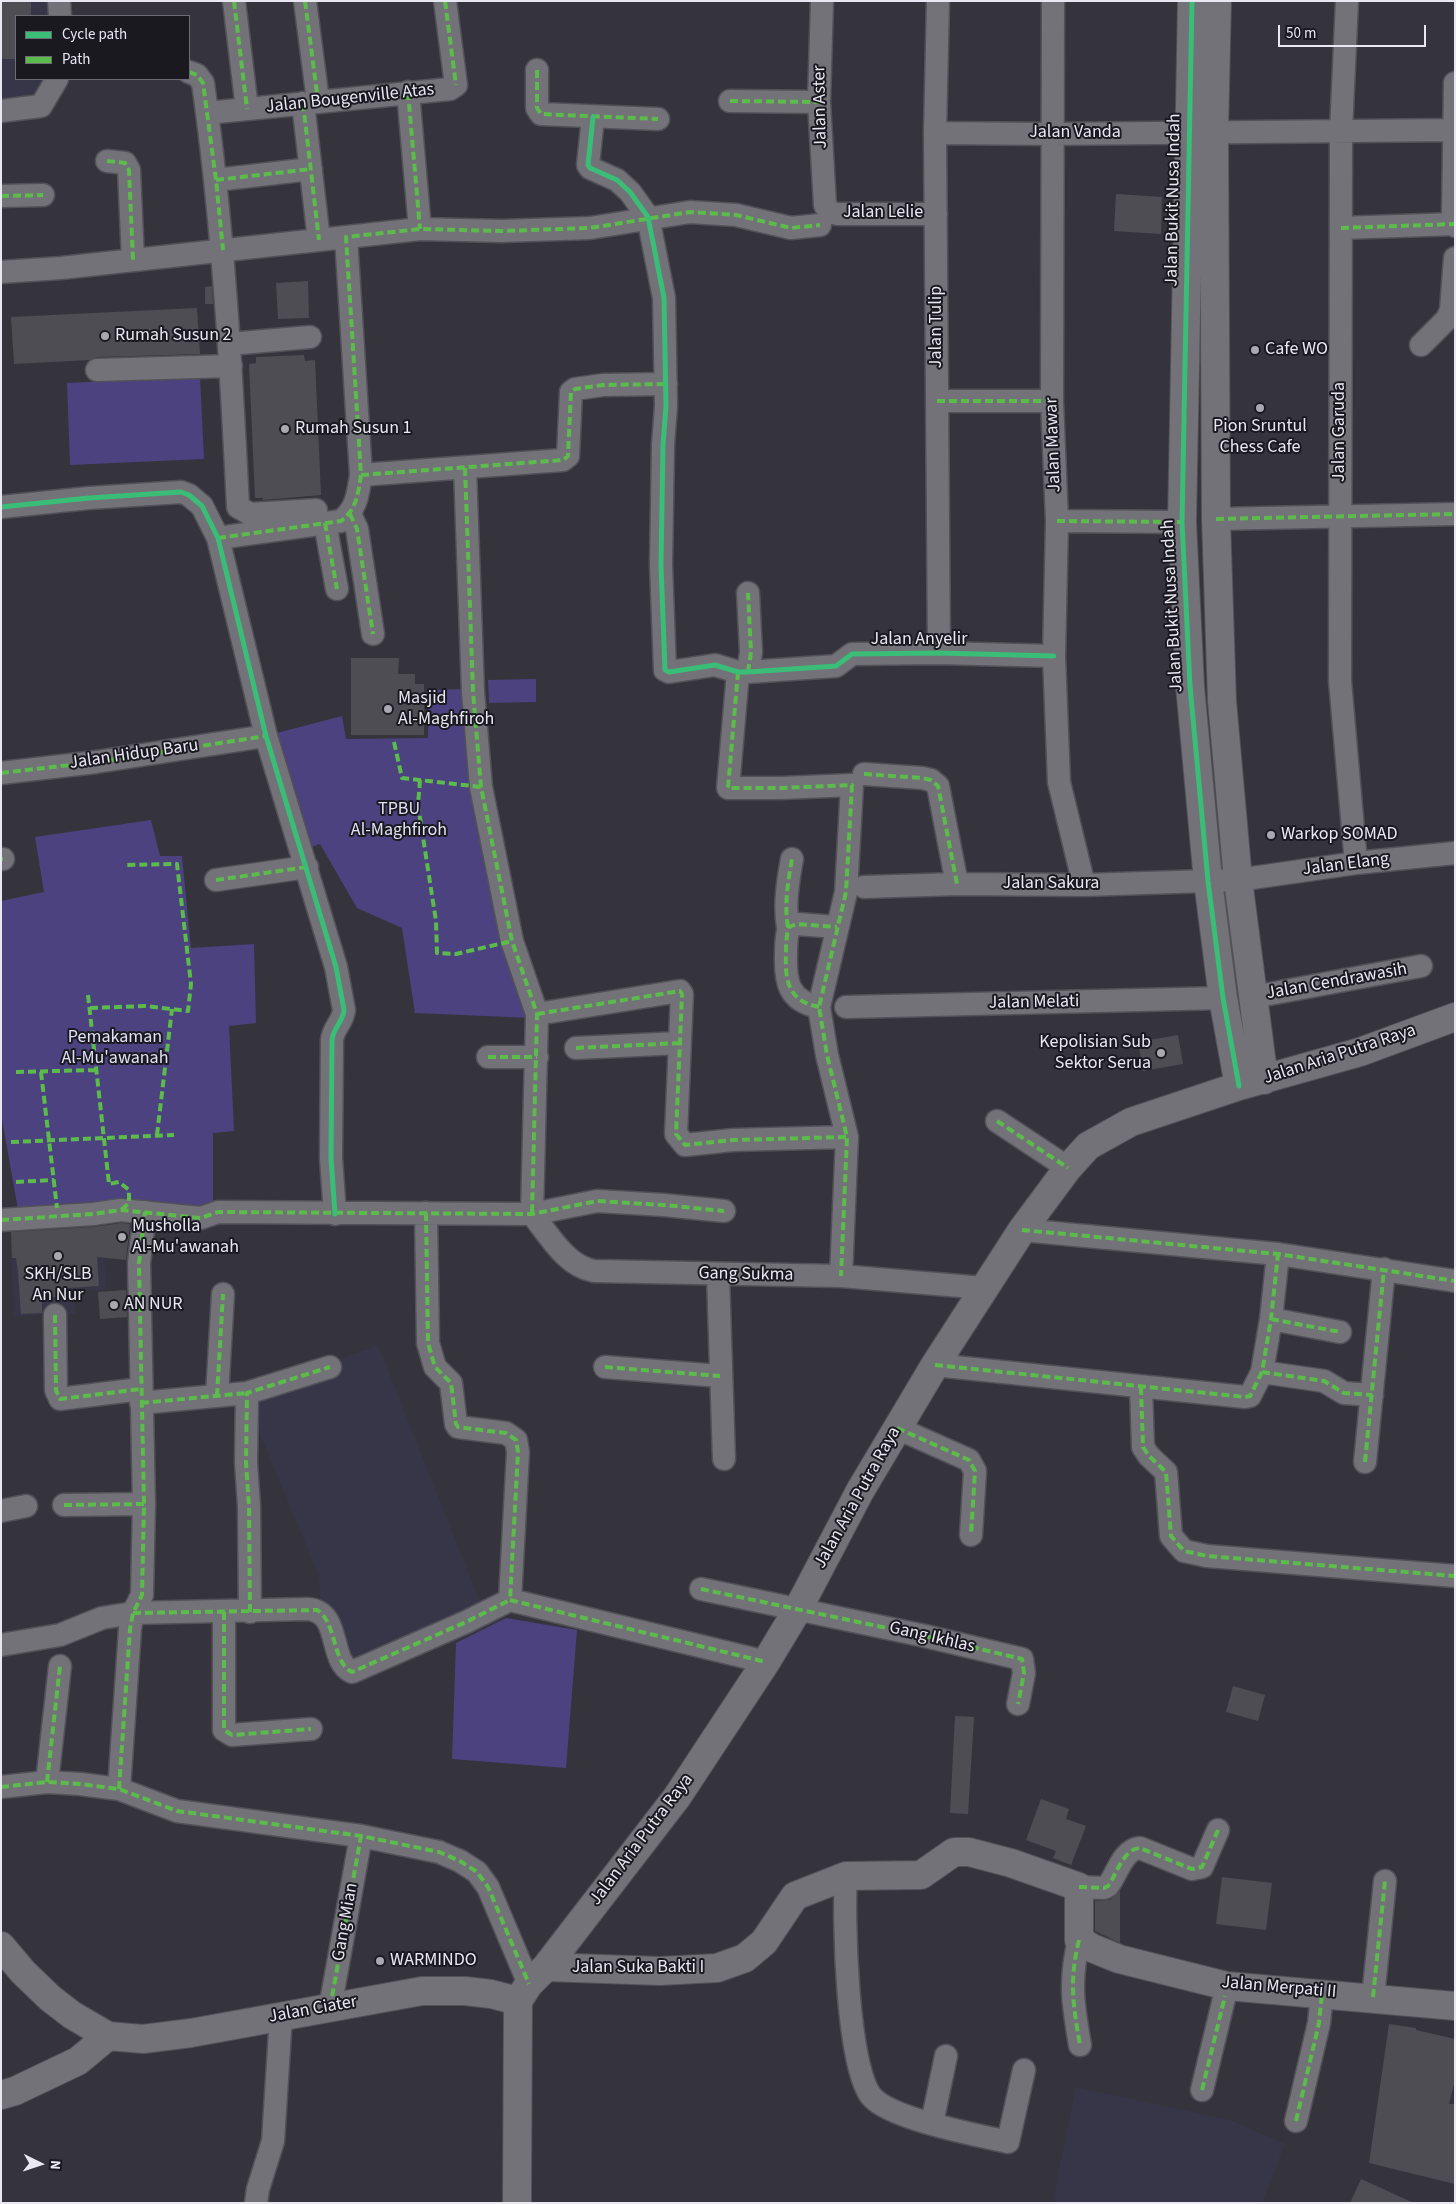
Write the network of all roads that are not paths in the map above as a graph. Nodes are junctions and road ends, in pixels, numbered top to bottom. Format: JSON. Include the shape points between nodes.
{"nodes":[{"id":1,"x":59,"y":1,"type":"edge"},
{"id":2,"x":234,"y":1,"type":"edge"},
{"id":3,"x":305,"y":1,"type":"edge"},
{"id":4,"x":445,"y":1,"type":"edge"},
{"id":5,"x":822,"y":1,"type":"edge"},
{"id":6,"x":938,"y":1,"type":"edge"},
{"id":7,"x":1053,"y":1,"type":"edge"},
{"id":8,"x":1192,"y":1,"type":"edge"},
{"id":9,"x":1217,"y":1,"type":"edge"},
{"id":10,"x":1346,"y":1,"type":"edge"},
{"id":11,"x":60,"y":15,"type":"edge"},
{"id":12,"x":537,"y":70,"type":"dead end"},
{"id":13,"x":190,"y":72,"type":"edge"},
{"id":14,"x":56,"y":80,"type":"edge"},
{"id":15,"x":1455,"y":83,"type":"edge"},
{"id":16,"x":408,"y":92,"type":"junction"},
{"id":17,"x":730,"y":101,"type":"dead end"},
{"id":18,"x":310,"y":102,"type":"junction"},
{"id":19,"x":819,"y":102,"type":"junction"},
{"id":20,"x":247,"y":109,"type":"junction"},
{"id":21,"x":1,"y":111,"type":"edge"},
{"id":22,"x":207,"y":113,"type":"junction"},
{"id":23,"x":593,"y":117,"type":"junction"},
{"id":24,"x":658,"y":119,"type":"dead end"},
{"id":25,"x":1453,"y":130,"type":"junction"},
{"id":26,"x":1341,"y":131,"type":"junction"},
{"id":27,"x":1202,"y":132,"type":"junction"},
{"id":28,"x":935,"y":133,"type":"junction"},
{"id":29,"x":1052,"y":134,"type":"junction"},
{"id":30,"x":107,"y":161,"type":"dead end"},
{"id":31,"x":311,"y":169,"type":"junction"},
{"id":32,"x":216,"y":180,"type":"junction"},
{"id":33,"x":1,"y":196,"type":"edge"},
{"id":34,"x":43,"y":196,"type":"dead end"},
{"id":35,"x":936,"y":214,"type":"junction"},
{"id":36,"x":648,"y":218,"type":"junction"},
{"id":37,"x":825,"y":218,"type":"junction"},
{"id":38,"x":1455,"y":225,"type":"edge"},
{"id":39,"x":1341,"y":228,"type":"junction"},
{"id":40,"x":420,"y":229,"type":"junction"},
{"id":41,"x":346,"y":237,"type":"junction"},
{"id":42,"x":319,"y":240,"type":"junction"},
{"id":43,"x":223,"y":250,"type":"junction"},
{"id":44,"x":1455,"y":258,"type":"edge"},
{"id":45,"x":133,"y":260,"type":"junction"},
{"id":46,"x":1,"y":272,"type":"edge"},
{"id":47,"x":310,"y":337,"type":"dead end"},
{"id":48,"x":229,"y":344,"type":"junction"},
{"id":49,"x":1421,"y":345,"type":"dead end"},
{"id":50,"x":231,"y":366,"type":"junction"},
{"id":51,"x":98,"y":370,"type":"dead end"},
{"id":52,"x":666,"y":384,"type":"junction"},
{"id":53,"x":937,"y":400,"type":"junction"},
{"id":54,"x":1052,"y":401,"type":"junction"},
{"id":55,"x":465,"y":468,"type":"junction"},
{"id":56,"x":361,"y":475,"type":"junction"},
{"id":57,"x":1,"y":507,"type":"edge"},
{"id":58,"x":350,"y":514,"type":"junction"},
{"id":59,"x":1455,"y":514,"type":"edge"},
{"id":60,"x":320,"y":517,"type":"junction"},
{"id":61,"x":1340,"y":517,"type":"junction"},
{"id":62,"x":1216,"y":519,"type":"junction"},
{"id":63,"x":1057,"y":521,"type":"junction"},
{"id":64,"x":1182,"y":522,"type":"junction"},
{"id":65,"x":218,"y":538,"type":"junction"},
{"id":66,"x":338,"y":588,"type":"dead end"},
{"id":67,"x":748,"y":593,"type":"dead end"},
{"id":68,"x":373,"y":634,"type":"dead end"},
{"id":69,"x":939,"y":652,"type":"junction"},
{"id":70,"x":1054,"y":656,"type":"junction"},
{"id":71,"x":743,"y":672,"type":"junction"},
{"id":72,"x":266,"y":736,"type":"junction"},
{"id":73,"x":1,"y":773,"type":"edge"},
{"id":74,"x":864,"y":774,"type":"dead end"},
{"id":75,"x":1455,"y":853,"type":"edge"},
{"id":76,"x":792,"y":859,"type":"dead end"},
{"id":77,"x":1356,"y":863,"type":"junction"},
{"id":78,"x":306,"y":867,"type":"junction"},
{"id":79,"x":216,"y":880,"type":"dead end"},
{"id":80,"x":1238,"y":880,"type":"junction"},
{"id":81,"x":1208,"y":881,"type":"junction"},
{"id":82,"x":957,"y":884,"type":"junction"},
{"id":83,"x":1084,"y":885,"type":"junction"},
{"id":84,"x":864,"y":887,"type":"dead end"},
{"id":85,"x":837,"y":927,"type":"junction"},
{"id":86,"x":788,"y":928,"type":"junction"},
{"id":87,"x":1421,"y":966,"type":"dead end"},
{"id":88,"x":1253,"y":997,"type":"junction"},
{"id":89,"x":1223,"y":998,"type":"junction"},
{"id":90,"x":819,"y":1007,"type":"junction"},
{"id":91,"x":846,"y":1007,"type":"dead end"},
{"id":92,"x":538,"y":1014,"type":"junction"},
{"id":93,"x":1455,"y":1017,"type":"edge"},
{"id":94,"x":680,"y":1042,"type":"junction"},
{"id":95,"x":576,"y":1048,"type":"dead end"},
{"id":96,"x":488,"y":1056,"type":"dead end"},
{"id":97,"x":537,"y":1057,"type":"junction"},
{"id":98,"x":1252,"y":1083,"type":"junction"},
{"id":99,"x":997,"y":1121,"type":"dead end"},
{"id":100,"x":847,"y":1137,"type":"junction"},
{"id":101,"x":1068,"y":1168,"type":"junction"},
{"id":102,"x":724,"y":1211,"type":"dead end"},
{"id":103,"x":145,"y":1212,"type":"junction"},
{"id":104,"x":426,"y":1213,"type":"junction"},
{"id":105,"x":335,"y":1214,"type":"junction"},
{"id":106,"x":532,"y":1214,"type":"junction"},
{"id":107,"x":1,"y":1220,"type":"edge"},
{"id":108,"x":1022,"y":1230,"type":"junction"},
{"id":109,"x":1278,"y":1254,"type":"junction"},
{"id":110,"x":1384,"y":1269,"type":"junction"},
{"id":111,"x":718,"y":1275,"type":"junction"},
{"id":112,"x":841,"y":1276,"type":"junction"},
{"id":113,"x":1455,"y":1281,"type":"edge"},
{"id":114,"x":984,"y":1288,"type":"junction"},
{"id":115,"x":224,"y":1294,"type":"dead end"},
{"id":116,"x":55,"y":1315,"type":"dead end"},
{"id":117,"x":1271,"y":1319,"type":"junction"},
{"id":118,"x":1340,"y":1332,"type":"dead end"},
{"id":119,"x":934,"y":1365,"type":"junction"},
{"id":120,"x":330,"y":1367,"type":"dead end"},
{"id":121,"x":605,"y":1367,"type":"dead end"},
{"id":122,"x":1262,"y":1372,"type":"junction"},
{"id":123,"x":720,"y":1376,"type":"junction"},
{"id":124,"x":1141,"y":1387,"type":"junction"},
{"id":125,"x":247,"y":1393,"type":"junction"},
{"id":126,"x":1372,"y":1395,"type":"junction"},
{"id":127,"x":141,"y":1396,"type":"junction"},
{"id":128,"x":217,"y":1396,"type":"junction"},
{"id":129,"x":897,"y":1428,"type":"junction"},
{"id":130,"x":724,"y":1459,"type":"dead end"},
{"id":131,"x":1366,"y":1462,"type":"dead end"},
{"id":132,"x":144,"y":1504,"type":"junction"},
{"id":133,"x":64,"y":1505,"type":"dead end"},
{"id":134,"x":26,"y":1506,"type":"dead end"},
{"id":135,"x":1,"y":1511,"type":"edge"},
{"id":136,"x":971,"y":1535,"type":"dead end"},
{"id":137,"x":1455,"y":1576,"type":"edge"},
{"id":138,"x":701,"y":1590,"type":"dead end"},
{"id":139,"x":510,"y":1600,"type":"junction"},
{"id":140,"x":798,"y":1609,"type":"junction"},
{"id":141,"x":224,"y":1612,"type":"junction"},
{"id":142,"x":250,"y":1612,"type":"junction"},
{"id":143,"x":133,"y":1613,"type":"junction"},
{"id":144,"x":1,"y":1645,"type":"edge"},
{"id":145,"x":766,"y":1662,"type":"junction"},
{"id":146,"x":60,"y":1666,"type":"dead end"},
{"id":147,"x":1018,"y":1704,"type":"dead end"},
{"id":148,"x":311,"y":1729,"type":"dead end"},
{"id":149,"x":47,"y":1782,"type":"junction"},
{"id":150,"x":1,"y":1787,"type":"edge"},
{"id":151,"x":118,"y":1789,"type":"junction"},
{"id":152,"x":1218,"y":1830,"type":"dead end"},
{"id":153,"x":361,"y":1836,"type":"junction"},
{"id":154,"x":846,"y":1876,"type":"junction"},
{"id":155,"x":1384,"y":1881,"type":"dead end"},
{"id":156,"x":1079,"y":1887,"type":"junction"},
{"id":157,"x":1079,"y":1940,"type":"junction"},
{"id":158,"x":1,"y":1946,"type":"edge"},
{"id":159,"x":531,"y":1984,"type":"junction"},
{"id":160,"x":1227,"y":1986,"type":"junction"},
{"id":161,"x":1322,"y":1993,"type":"junction"},
{"id":162,"x":1373,"y":1997,"type":"junction"},
{"id":163,"x":1455,"y":2006,"type":"edge"},
{"id":164,"x":330,"y":2008,"type":"junction"},
{"id":165,"x":281,"y":2016,"type":"junction"},
{"id":166,"x":108,"y":2036,"type":"junction"},
{"id":167,"x":1080,"y":2045,"type":"dead end"},
{"id":168,"x":946,"y":2056,"type":"dead end"},
{"id":169,"x":1024,"y":2070,"type":"dead end"},
{"id":170,"x":1202,"y":2090,"type":"dead end"},
{"id":171,"x":1,"y":2095,"type":"edge"},
{"id":172,"x":1296,"y":2121,"type":"dead end"},
{"id":173,"x":932,"y":2123,"type":"junction"},
{"id":174,"x":256,"y":2203,"type":"edge"},
{"id":175,"x":517,"y":2203,"type":"edge"}],
"edges":[{"from":1,"to":11,"type":"street"},
{"from":2,"to":20,"type":"street"},
{"from":3,"to":18,"type":"street"},
{"from":4,"to":16,"type":"street","name":"Jalan Bougenville Atas","via":[[456,85],[450,89]]},
{"from":5,"to":19,"type":"street","name":"Jalan Aster"},
{"from":6,"to":28,"type":"street","name":"Jalan Tulip"},
{"from":7,"to":29,"type":"street","name":"Jalan Mawar"},
{"from":8,"to":27,"type":"street","name":"Jalan Bukit Nusa Indah"},
{"from":9,"to":27,"type":"street","name":"Jalan Bukit Nusa Indah"},
{"from":10,"to":26,"type":"street","name":"Jalan Garuda"},
{"from":12,"to":23,"type":"street","via":[[538,112]]},
{"from":13,"to":22,"type":"street","via":[[203,83]]},
{"from":14,"to":21,"type":"street","via":[[41,106]]},
{"from":15,"to":25,"type":"street"},
{"from":16,"to":18,"type":"street","name":"Jalan Bougenville Atas"},
{"from":16,"to":40,"type":"street"},
{"from":17,"to":19,"type":"street"},
{"from":18,"to":20,"type":"street","name":"Jalan Bougenville Atas"},
{"from":18,"to":31,"type":"street"},
{"from":19,"to":37,"type":"street","name":"Jalan Aster"},
{"from":20,"to":22,"type":"street","name":"Jalan Bougenville Atas"},
{"from":22,"to":32,"type":"street"},
{"from":23,"to":24,"type":"street"},
{"from":23,"to":36,"type":"street","via":[[588,165],[617,180]]},
{"from":25,"to":26,"type":"street","name":"Jalan Vanda"},
{"from":25,"to":38,"type":"street"},
{"from":26,"to":27,"type":"street","name":"Jalan Vanda"},
{"from":26,"to":39,"type":"street","name":"Jalan Garuda"},
{"from":27,"to":29,"type":"street","name":"Jalan Vanda"},
{"from":27,"to":62,"type":"street","name":"Jalan Bukit Nusa Indah"},
{"from":27,"to":64,"type":"street","name":"Jalan Bukit Nusa Indah"},
{"from":28,"to":29,"type":"street","name":"Jalan Vanda"},
{"from":28,"to":35,"type":"street","name":"Jalan Tulip"},
{"from":29,"to":54,"type":"street","name":"Jalan Mawar"},
{"from":30,"to":45,"type":"street","via":[[125,163],[129,170]]},
{"from":31,"to":32,"type":"street"},
{"from":31,"to":42,"type":"street"},
{"from":32,"to":43,"type":"street"},
{"from":33,"to":34,"type":"street"},
{"from":35,"to":37,"type":"street","name":"Jalan Lelie","via":[[837,214]]},
{"from":35,"to":53,"type":"street","name":"Jalan Tulip"},
{"from":36,"to":37,"type":"street","name":"Jalan Lelie","via":[[690,212],[736,215],[792,228]]},
{"from":36,"to":40,"type":"street","name":"Jalan Lelie","via":[[590,228]]},
{"from":36,"to":52,"type":"street","via":[[664,298]]},
{"from":38,"to":39,"type":"street"},
{"from":39,"to":61,"type":"street","name":"Jalan Garuda"},
{"from":40,"to":41,"type":"street","name":"Jalan Lelie"},
{"from":41,"to":42,"type":"street","name":"Jalan Lelie"},
{"from":41,"to":56,"type":"street"},
{"from":42,"to":43,"type":"street","name":"Jalan Lelie"},
{"from":43,"to":45,"type":"street","name":"Jalan Lelie"},
{"from":43,"to":48,"type":"street"},
{"from":44,"to":49,"type":"street","via":[[1447,320]]},
{"from":45,"to":46,"type":"street","name":"Jalan Lelie"},
{"from":47,"to":48,"type":"street"},
{"from":48,"to":50,"type":"street"},
{"from":50,"to":51,"type":"street"},
{"from":50,"to":60,"type":"street","via":[[238,507],[250,514]]},
{"from":52,"to":55,"type":"street","via":[[575,389],[570,397],[568,456],[563,460]]},
{"from":52,"to":71,"type":"street","name":"Jalan Anyelir","via":[[661,565],[665,670],[716,665]]},
{"from":53,"to":54,"type":"street"},
{"from":53,"to":69,"type":"street","name":"Jalan Tulip"},
{"from":54,"to":63,"type":"street","name":"Jalan Mawar"},
{"from":55,"to":56,"type":"street"},
{"from":55,"to":92,"type":"street","via":[[473,692],[482,787],[512,940]]},
{"from":56,"to":58,"type":"street","via":[[357,501]]},
{"from":57,"to":65,"type":"street","via":[[180,492],[190,495],[202,506]]},
{"from":58,"to":60,"type":"street","via":[[341,521]]},
{"from":58,"to":68,"type":"street","via":[[357,529]]},
{"from":59,"to":61,"type":"street"},
{"from":60,"to":65,"type":"street"},
{"from":60,"to":66,"type":"street"},
{"from":61,"to":62,"type":"street"},
{"from":61,"to":77,"type":"street","name":"Jalan Garuda","via":[[1340,680]]},
{"from":62,"to":80,"type":"street","name":"Jalan Bukit Nusa Indah","via":[[1222,701]]},
{"from":63,"to":64,"type":"street"},
{"from":63,"to":70,"type":"street","name":"Jalan Mawar"},
{"from":64,"to":81,"type":"street","name":"Jalan Bukit Nusa Indah","via":[[1190,686]]},
{"from":65,"to":72,"type":"street"},
{"from":67,"to":71,"type":"street","via":[[751,652]]},
{"from":69,"to":70,"type":"street","name":"Jalan Anyelir"},
{"from":69,"to":71,"type":"street","name":"Jalan Anyelir","via":[[852,654],[836,666]]},
{"from":70,"to":83,"type":"street","name":"Jalan Mawar","via":[[1059,782]]},
{"from":71,"to":85,"type":"street","via":[[728,788],[852,785],[846,892]]},
{"from":72,"to":73,"type":"street","name":"Jalan Hidup Baru"},
{"from":72,"to":78,"type":"street"},
{"from":74,"to":82,"type":"street","via":[[922,778],[938,786]]},
{"from":75,"to":77,"type":"street","name":"Jalan Elang"},
{"from":76,"to":86,"type":"street","via":[[787,892]]},
{"from":77,"to":80,"type":"street","name":"Jalan Elang"},
{"from":78,"to":79,"type":"street"},
{"from":78,"to":105,"type":"street","via":[[336,967],[344,1010],[344,1017],[332,1040],[331,1158]]},
{"from":80,"to":81,"type":"street","name":"Jalan Sakura"},
{"from":80,"to":88,"type":"street","name":"Jalan Bukit Nusa Indah"},
{"from":81,"to":83,"type":"street","name":"Jalan Sakura"},
{"from":81,"to":89,"type":"street","name":"Jalan Bukit Nusa Indah"},
{"from":82,"to":83,"type":"street","name":"Jalan Sakura"},
{"from":82,"to":84,"type":"street","name":"Jalan Sakura"},
{"from":85,"to":86,"type":"street","via":[[798,924]]},
{"from":85,"to":90,"type":"street"},
{"from":86,"to":90,"type":"street","via":[[786,974],[790,989],[802,1001]]},
{"from":87,"to":88,"type":"street","name":"Jalan Cendrawasih"},
{"from":88,"to":98,"type":"street","name":"Jalan Bukit Nusa Indah"},
{"from":89,"to":91,"type":"street","name":"Jalan Melati"},
{"from":89,"to":98,"type":"street","name":"Jalan Bukit Nusa Indah"},
{"from":90,"to":100,"type":"street"},
{"from":92,"to":94,"type":"street","via":[[676,990],[682,994]]},
{"from":92,"to":97,"type":"street"},
{"from":93,"to":98,"type":"street","name":"Jalan Aria Putra Raya","via":[[1360,1052]]},
{"from":94,"to":95,"type":"street"},
{"from":94,"to":100,"type":"street","via":[[676,1134],[685,1145],[733,1140]]},
{"from":96,"to":97,"type":"street"},
{"from":97,"to":106,"type":"street"},
{"from":98,"to":101,"type":"street","name":"Jalan Aria Putra Raya","via":[[1131,1122],[1088,1146]]},
{"from":99,"to":101,"type":"street"},
{"from":100,"to":112,"type":"street"},
{"from":101,"to":108,"type":"street","name":"Jalan Aria Putra Raya"},
{"from":102,"to":106,"type":"street","via":[[597,1201]]},
{"from":103,"to":105,"type":"street","via":[[201,1218],[218,1212]]},
{"from":103,"to":107,"type":"street","via":[[122,1210]]},
{"from":103,"to":127,"type":"street","via":[[139,1263]]},
{"from":104,"to":105,"type":"street"},
{"from":104,"to":106,"type":"street"},
{"from":104,"to":139,"type":"street","via":[[428,1343],[435,1368],[451,1383],[456,1424],[458,1427],[506,1433],[516,1440]]},
{"from":106,"to":111,"type":"street","name":"Gang Sukma","via":[[572,1263],[582,1269]]},
{"from":108,"to":109,"type":"street"},
{"from":108,"to":114,"type":"street","name":"Jalan Aria Putra Raya"},
{"from":109,"to":110,"type":"street"},
{"from":109,"to":117,"type":"street"},
{"from":110,"to":113,"type":"street"},
{"from":110,"to":126,"type":"street"},
{"from":111,"to":112,"type":"street","name":"Gang Sukma"},
{"from":111,"to":123,"type":"street"},
{"from":112,"to":114,"type":"street","name":"Gang Sukma"},
{"from":114,"to":119,"type":"street","name":"Jalan Aria Putra Raya"},
{"from":115,"to":128,"type":"street"},
{"from":116,"to":127,"type":"street","via":[[56,1390],[60,1399]]},
{"from":117,"to":118,"type":"street"},
{"from":117,"to":122,"type":"street"},
{"from":119,"to":124,"type":"street"},
{"from":119,"to":129,"type":"street","name":"Jalan Aria Putra Raya"},
{"from":120,"to":125,"type":"street"},
{"from":121,"to":123,"type":"street"},
{"from":122,"to":124,"type":"street","via":[[1250,1396],[1242,1398]]},
{"from":122,"to":126,"type":"street","via":[[1324,1380],[1344,1393]]},
{"from":123,"to":130,"type":"street"},
{"from":124,"to":137,"type":"street","via":[[1143,1447],[1166,1472],[1171,1536],[1184,1551],[1207,1556]]},
{"from":125,"to":128,"type":"street"},
{"from":125,"to":142,"type":"street"},
{"from":126,"to":131,"type":"street"},
{"from":127,"to":128,"type":"street"},
{"from":127,"to":132,"type":"street"},
{"from":129,"to":136,"type":"street","via":[[969,1460],[975,1471]]},
{"from":129,"to":140,"type":"street","name":"Jalan Aria Putra Raya"},
{"from":132,"to":133,"type":"street"},
{"from":132,"to":143,"type":"street","via":[[142,1596]]},
{"from":134,"to":135,"type":"street"},
{"from":138,"to":140,"type":"street"},
{"from":139,"to":142,"type":"street","via":[[352,1672],[344,1667],[326,1617],[317,1610]]},
{"from":139,"to":145,"type":"street"},
{"from":140,"to":145,"type":"street","name":"Jalan Aria Putra Raya"},
{"from":140,"to":147,"type":"street","name":"Gang Ikhlas","via":[[1022,1659],[1024,1673]]},
{"from":141,"to":142,"type":"street"},
{"from":141,"to":143,"type":"street"},
{"from":141,"to":148,"type":"street","via":[[224,1730],[232,1735]]},
{"from":143,"to":144,"type":"street","via":[[102,1618],[60,1634]]},
{"from":143,"to":151,"type":"street"},
{"from":145,"to":159,"type":"street","name":"Jalan Aria Putra Raya","via":[[677,1797]]},
{"from":146,"to":149,"type":"street"},
{"from":149,"to":150,"type":"street"},
{"from":149,"to":151,"type":"street"},
{"from":151,"to":153,"type":"street","via":[[176,1811]]},
{"from":152,"to":156,"type":"street","via":[[1202,1867],[1192,1869],[1140,1848],[1133,1849],[1127,1853],[1108,1886]]},
{"from":153,"to":159,"type":"street","via":[[439,1852],[477,1872],[488,1886]]},
{"from":153,"to":164,"type":"street","name":"Gang Mian"},
{"from":154,"to":156,"type":"street","name":"Jalan Suka Bakti I","via":[[921,1875],[954,1852],[969,1852]]},
{"from":154,"to":159,"type":"street","name":"Jalan Suka Bakti I","via":[[796,1896],[764,1942],[745,1958],[717,1968]]},
{"from":154,"to":173,"type":"street","via":[[847,1975],[862,2081],[872,2097],[884,2107]]},
{"from":155,"to":162,"type":"street"},
{"from":156,"to":157,"type":"street"},
{"from":157,"to":160,"type":"street","name":"Jalan Merpati II","via":[[1119,1959]]},
{"from":157,"to":167,"type":"street","via":[[1073,1966],[1072,2001]]},
{"from":158,"to":166,"type":"street","via":[[50,1998]]},
{"from":159,"to":164,"type":"street","name":"Jalan Ciater","via":[[491,1994],[422,1990]]},
{"from":159,"to":175,"type":"street"},
{"from":160,"to":161,"type":"street","name":"Jalan Merpati II"},
{"from":160,"to":170,"type":"street"},
{"from":161,"to":162,"type":"street","name":"Jalan Merpati II"},
{"from":161,"to":172,"type":"street","via":[[1319,2023]]},
{"from":162,"to":163,"type":"street","name":"Jalan Merpati II"},
{"from":164,"to":165,"type":"street","name":"Jalan Ciater"},
{"from":165,"to":166,"type":"street","name":"Jalan Ciater","via":[[142,2039]]},
{"from":165,"to":174,"type":"street","via":[[273,2141]]},
{"from":166,"to":171,"type":"street","via":[[78,2061]]},
{"from":168,"to":173,"type":"street"},
{"from":169,"to":173,"type":"street","via":[[1006,2150]]}]}
